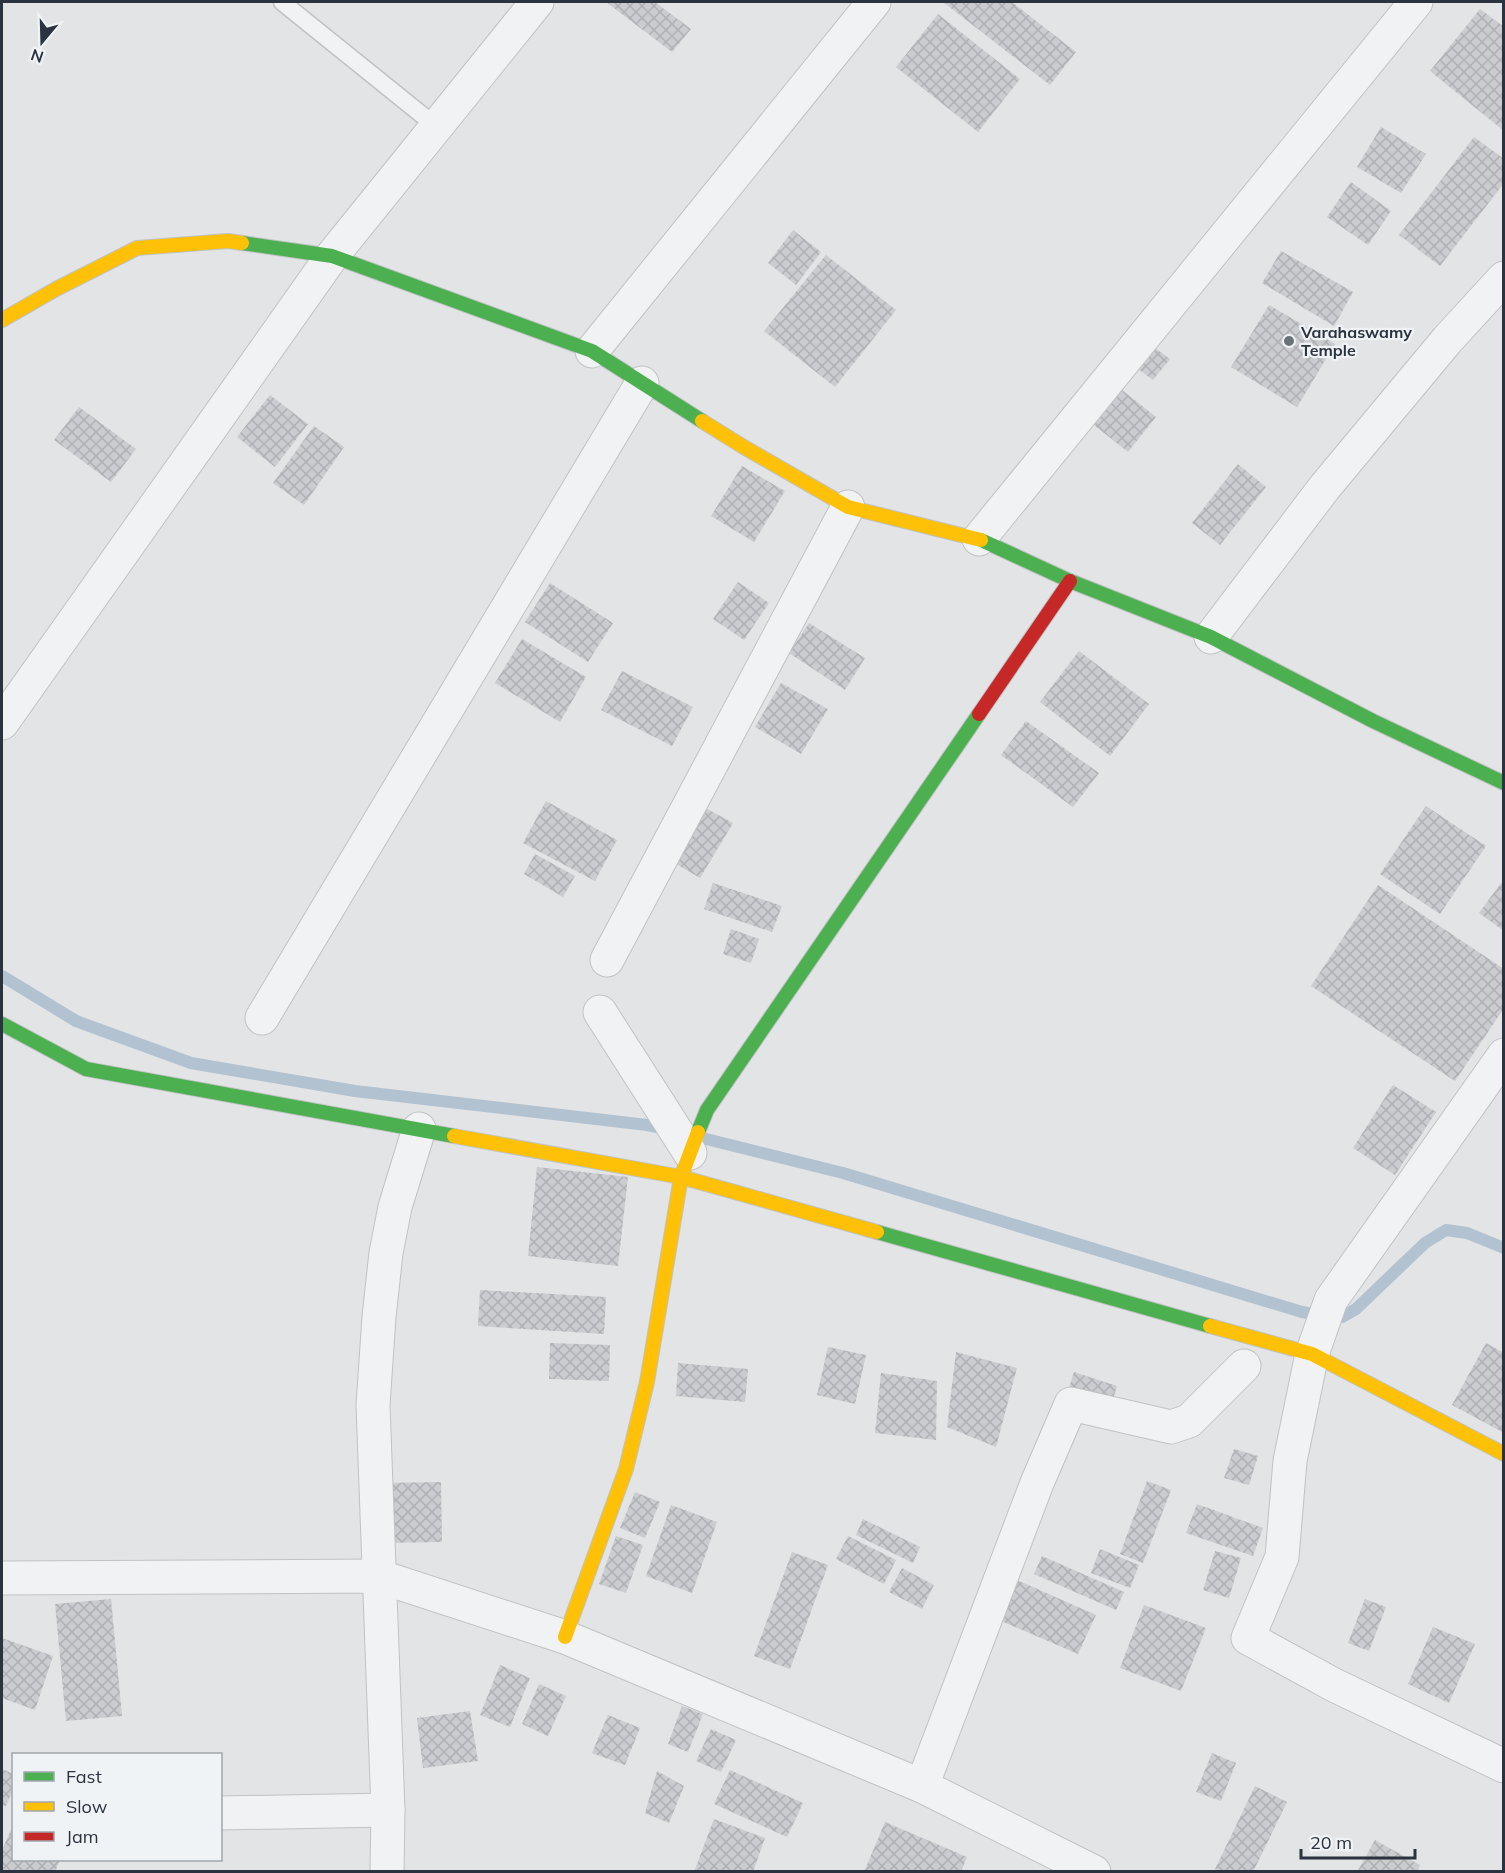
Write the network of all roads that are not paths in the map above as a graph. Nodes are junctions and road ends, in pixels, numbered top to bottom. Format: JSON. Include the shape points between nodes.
{"nodes":[{"id":1,"x":282,"y":2,"type":"edge"},
{"id":2,"x":537,"y":2,"type":"edge"},
{"id":3,"x":873,"y":2,"type":"edge"},
{"id":4,"x":1416,"y":2,"type":"edge"},
{"id":5,"x":437,"y":127,"type":"junction"},
{"id":6,"x":332,"y":256,"type":"junction"},
{"id":7,"x":1503,"y":278,"type":"edge"},
{"id":8,"x":2,"y":320,"type":"edge"},
{"id":9,"x":592,"y":351,"type":"junction"},
{"id":10,"x":642,"y":383,"type":"junction"},
{"id":11,"x":848,"y":507,"type":"junction"},
{"id":12,"x":979,"y":539,"type":"junction"},
{"id":13,"x":1070,"y":582,"type":"junction"},
{"id":14,"x":1211,"y":637,"type":"junction"},
{"id":15,"x":2,"y":723,"type":"edge"},
{"id":16,"x":1503,"y":783,"type":"edge"},
{"id":17,"x":607,"y":960,"type":"dead end"},
{"id":18,"x":600,"y":1012,"type":"dead end"},
{"id":19,"x":262,"y":1018,"type":"dead end"},
{"id":20,"x":2,"y":1024,"type":"edge"},
{"id":21,"x":1503,"y":1055,"type":"edge"},
{"id":22,"x":419,"y":1129,"type":"junction"},
{"id":23,"x":685,"y":1165,"type":"junction"},
{"id":24,"x":1316,"y":1343,"type":"junction"},
{"id":25,"x":1244,"y":1366,"type":"dead end"},
{"id":26,"x":1503,"y":1454,"type":"edge"},
{"id":27,"x":378,"y":1576,"type":"junction"},
{"id":28,"x":2,"y":1578,"type":"edge"},
{"id":29,"x":565,"y":1637,"type":"junction"},
{"id":30,"x":1503,"y":1766,"type":"edge"},
{"id":31,"x":922,"y":1786,"type":"junction"},
{"id":32,"x":388,"y":1810,"type":"junction"},
{"id":33,"x":222,"y":1813,"type":"edge"},
{"id":34,"x":387,"y":1872,"type":"edge"},
{"id":35,"x":1095,"y":1872,"type":"edge"}],
"edges":[{"from":1,"to":5,"type":"lane"},
{"from":2,"to":5,"type":"street"},
{"from":3,"to":9,"type":"street"},
{"from":4,"to":12,"type":"street"},
{"from":5,"to":6,"type":"street"},
{"from":6,"to":8,"type":"street","via":[[228,241],[137,248]]},
{"from":6,"to":9,"type":"street"},
{"from":6,"to":15,"type":"street"},
{"from":7,"to":14,"type":"street","via":[[1324,488]]},
{"from":9,"to":10,"type":"street"},
{"from":10,"to":11,"type":"street"},
{"from":10,"to":19,"type":"street"},
{"from":11,"to":12,"type":"street"},
{"from":11,"to":17,"type":"street"},
{"from":12,"to":13,"type":"street"},
{"from":13,"to":14,"type":"street"},
{"from":13,"to":23,"type":"street","via":[[707,1110]]},
{"from":14,"to":16,"type":"street"},
{"from":18,"to":23,"type":"street"},
{"from":20,"to":22,"type":"street","via":[[86,1069]]},
{"from":21,"to":24,"type":"street","via":[[1331,1300]]},
{"from":22,"to":23,"type":"street"},
{"from":22,"to":27,"type":"street","via":[[395,1207],[379,1317],[374,1405]]},
{"from":23,"to":24,"type":"street"},
{"from":23,"to":29,"type":"street","via":[[647,1382],[626,1468]]},
{"from":24,"to":26,"type":"street"},
{"from":24,"to":30,"type":"street","via":[[1290,1461],[1282,1557],[1248,1638],[1334,1686]]},
{"from":25,"to":31,"type":"street","via":[[1189,1421],[1171,1427],[1071,1404]]},
{"from":27,"to":28,"type":"street"},
{"from":27,"to":29,"type":"street"},
{"from":27,"to":32,"type":"street"},
{"from":29,"to":31,"type":"street"},
{"from":31,"to":35,"type":"street"},
{"from":32,"to":33,"type":"street"},
{"from":32,"to":34,"type":"street"}]}
